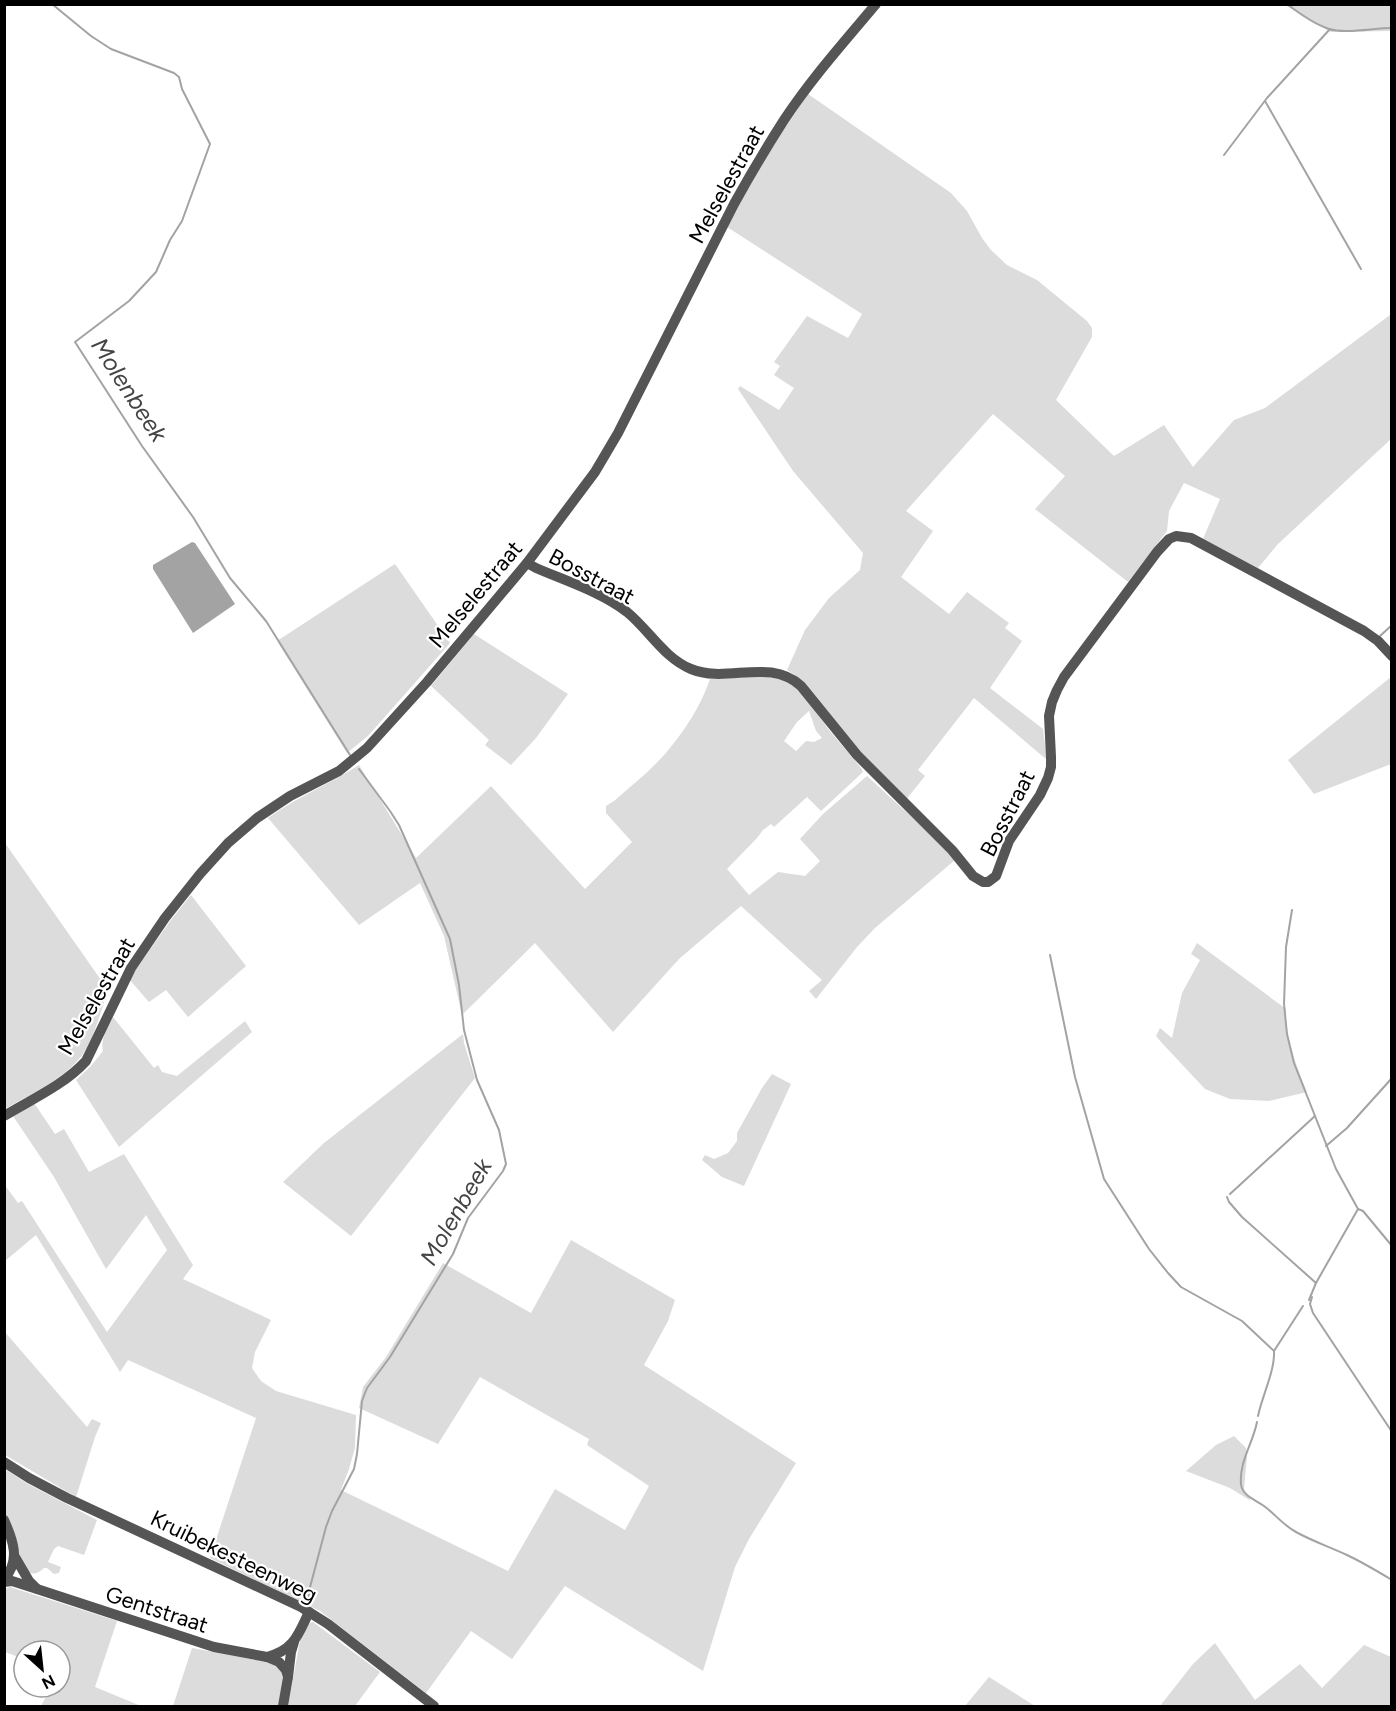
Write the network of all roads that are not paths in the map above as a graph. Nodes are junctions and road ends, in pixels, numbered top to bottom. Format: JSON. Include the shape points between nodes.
{"nodes":[{"id":1,"x":876,"y":4,"type":"edge"},
{"id":2,"x":527,"y":563,"type":"junction"},
{"id":3,"x":1392,"y":656,"type":"edge"},
{"id":4,"x":4,"y":1116,"type":"edge"},
{"id":5,"x":4,"y":1462,"type":"edge"},
{"id":6,"x":4,"y":1520,"type":"edge"},
{"id":7,"x":15,"y":1557,"type":"junction"},
{"id":8,"x":4,"y":1580,"type":"edge"},
{"id":9,"x":37,"y":1589,"type":"junction"},
{"id":10,"x":309,"y":1612,"type":"junction"},
{"id":11,"x":294,"y":1641,"type":"junction"},
{"id":12,"x":267,"y":1657,"type":"junction"},
{"id":13,"x":288,"y":1677,"type":"junction"},
{"id":14,"x":283,"y":1707,"type":"edge"},
{"id":15,"x":434,"y":1707,"type":"edge"}],
"edges":[{"from":1,"to":2,"type":"street","name":"Melselestraat","via":[[774,137],[735,204],[618,433],[595,472]]},
{"from":2,"to":3,"type":"street","name":"Bosstraat","via":[[626,612],[673,658],[694,670],[770,672],[794,679],[856,755],[983,882],[996,876],[1009,842],[1048,778],[1049,716],[1064,677],[1169,539],[1183,536],[1203,543],[1364,631]]},
{"from":2,"to":4,"type":"street","name":"Melselestraat","via":[[367,748],[339,771],[276,805],[228,843],[186,890],[131,968],[86,1060],[64,1081]]},
{"from":5,"to":10,"type":"street","name":"Kruibekesteenweg","via":[[67,1498]]},
{"from":6,"to":7,"type":"street"},
{"from":7,"to":8,"type":"street"},
{"from":7,"to":9,"type":"street"},
{"from":8,"to":9,"type":"street","name":"Gentstraat"},
{"from":9,"to":12,"type":"street","name":"Gentstraat","via":[[213,1647]]},
{"from":10,"to":11,"type":"street"},
{"from":10,"to":15,"type":"street","name":"Kruibekesteenweg"},
{"from":11,"to":12,"type":"street","via":[[289,1648]]},
{"from":11,"to":13,"type":"street"},
{"from":12,"to":13,"type":"street","via":[[283,1665]]},
{"from":13,"to":14,"type":"street"}]}
